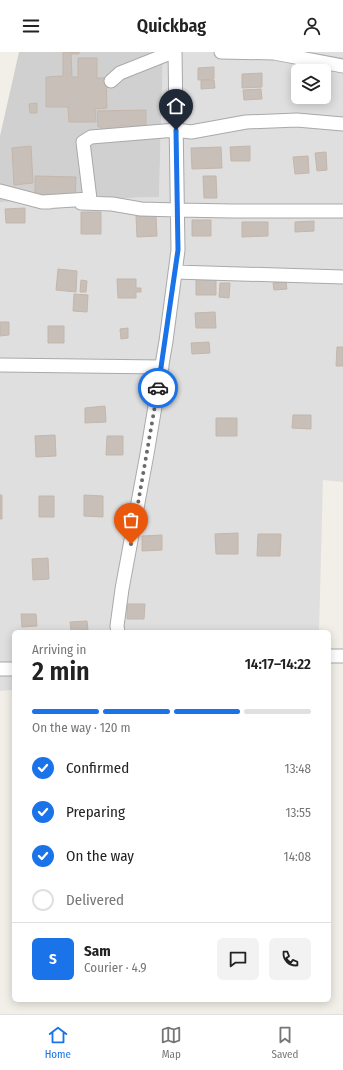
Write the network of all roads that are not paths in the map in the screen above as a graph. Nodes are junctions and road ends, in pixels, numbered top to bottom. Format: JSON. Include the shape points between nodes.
{"nodes":[{"id":1,"x":174,"y":52,"type":"edge"},
{"id":2,"x":221,"y":52,"type":"edge"},
{"id":3,"x":343,"y":66,"type":"edge"},
{"id":4,"x":111,"y":81,"type":"dead end"},
{"id":5,"x":343,"y":124,"type":"edge"},
{"id":6,"x":176,"y":130,"type":"junction"},
{"id":7,"x":0,"y":191,"type":"edge"},
{"id":8,"x":42,"y":202,"type":"junction"},
{"id":9,"x":178,"y":210,"type":"junction"},
{"id":10,"x":343,"y":211,"type":"edge"},
{"id":11,"x":175,"y":272,"type":"junction"},
{"id":12,"x":343,"y":278,"type":"edge"},
{"id":13,"x":0,"y":365,"type":"edge"},
{"id":14,"x":162,"y":367,"type":"junction"},
{"id":15,"x":118,"y":630,"type":"edge"},
{"id":16,"x":331,"y":656,"type":"edge"},
{"id":17,"x":343,"y":656,"type":"edge"},
{"id":18,"x":12,"y":669,"type":"edge"},
{"id":19,"x":0,"y":670,"type":"edge"}],
"edges":[{"from":1,"to":4,"type":"street","via":[[120,73]]},
{"from":1,"to":6,"type":"street"},
{"from":2,"to":3,"type":"street","via":[[274,53]]},
{"from":5,"to":6,"type":"street","via":[[297,120],[246,122],[192,132]]},
{"from":6,"to":8,"type":"street","via":[[92,137],[83,142],[90,199]]},
{"from":6,"to":9,"type":"street"},
{"from":7,"to":8,"type":"street"},
{"from":8,"to":9,"type":"street","via":[[112,204],[141,209]]},
{"from":9,"to":10,"type":"street"},
{"from":9,"to":11,"type":"street"},
{"from":11,"to":12,"type":"street"},
{"from":11,"to":14,"type":"street"},
{"from":13,"to":14,"type":"street"},
{"from":14,"to":15,"type":"street","via":[[122,589]]},
{"from":16,"to":17,"type":"street"},
{"from":18,"to":19,"type":"street"}]}
